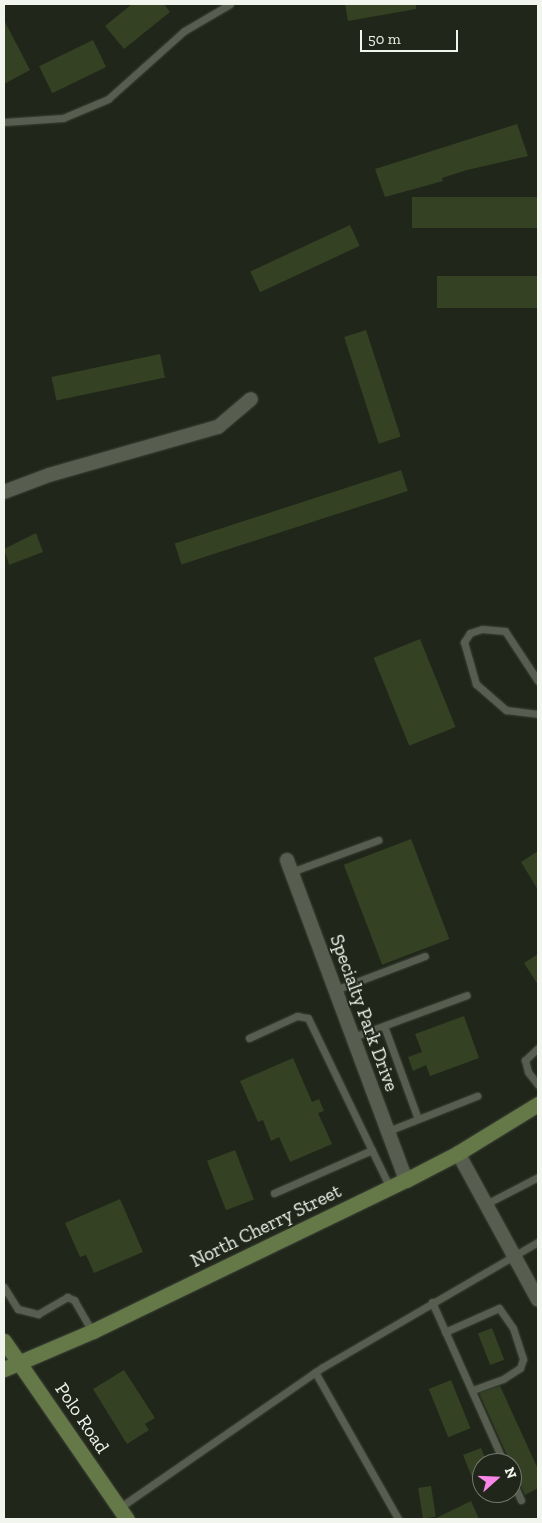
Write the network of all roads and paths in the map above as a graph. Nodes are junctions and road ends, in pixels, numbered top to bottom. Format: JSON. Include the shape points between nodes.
{"nodes":[{"id":1,"x":230,"y":4,"type":"edge"},
{"id":2,"x":4,"y":122,"type":"edge"},
{"id":3,"x":251,"y":399,"type":"dead end"},
{"id":4,"x":4,"y":492,"type":"edge"},
{"id":5,"x":538,"y":681,"type":"edge"},
{"id":6,"x":538,"y":714,"type":"edge"},
{"id":7,"x":378,"y":840,"type":"dead end"},
{"id":8,"x":289,"y":866,"type":"joint"},
{"id":9,"x":425,"y":956,"type":"dead end"},
{"id":10,"x":335,"y":990,"type":"junction"},
{"id":11,"x":467,"y":995,"type":"dead end"},
{"id":12,"x":384,"y":1026,"type":"junction"},
{"id":13,"x":353,"y":1037,"type":"junction"},
{"id":14,"x":249,"y":1038,"type":"dead end"},
{"id":15,"x":538,"y":1048,"type":"edge"},
{"id":16,"x":538,"y":1085,"type":"edge"},
{"id":17,"x":477,"y":1096,"type":"dead end"},
{"id":18,"x":538,"y":1104,"type":"edge"},
{"id":19,"x":418,"y":1119,"type":"junction"},
{"id":20,"x":388,"y":1130,"type":"junction"},
{"id":21,"x":372,"y":1150,"type":"junction"},
{"id":22,"x":458,"y":1153,"type":"junction"},
{"id":23,"x":538,"y":1177,"type":"edge"},
{"id":24,"x":406,"y":1180,"type":"junction"},
{"id":25,"x":391,"y":1188,"type":"junction"},
{"id":26,"x":274,"y":1192,"type":"dead end"},
{"id":27,"x":486,"y":1204,"type":"junction"},
{"id":28,"x":538,"y":1242,"type":"edge"},
{"id":29,"x":514,"y":1255,"type":"junction"},
{"id":30,"x":4,"y":1287,"type":"edge"},
{"id":31,"x":538,"y":1300,"type":"edge"},
{"id":32,"x":432,"y":1302,"type":"junction"},
{"id":33,"x":93,"y":1331,"type":"junction"},
{"id":34,"x":446,"y":1332,"type":"junction"},
{"id":35,"x":4,"y":1340,"type":"edge"},
{"id":36,"x":19,"y":1362,"type":"junction"},
{"id":37,"x":4,"y":1368,"type":"edge"},
{"id":38,"x":315,"y":1372,"type":"junction"},
{"id":39,"x":472,"y":1390,"type":"junction"},
{"id":40,"x":500,"y":1453,"type":"edge"},
{"id":41,"x":123,"y":1514,"type":"edge"},
{"id":42,"x":398,"y":1519,"type":"edge"}],
"edges":[{"from":1,"to":2,"type":"lane","via":[[184,31],[108,99],[62,118]]},
{"from":3,"to":4,"type":"street","via":[[218,427],[49,474]]},
{"from":5,"to":6,"type":"lane","via":[[505,631],[482,629],[470,633],[464,642],[476,684],[506,710]]},
{"from":7,"to":8,"type":"lane"},
{"from":8,"to":10,"type":"street","name":"Specialty Park Drive"},
{"from":9,"to":10,"type":"lane"},
{"from":10,"to":13,"type":"street","name":"Specialty Park Drive"},
{"from":11,"to":12,"type":"lane"},
{"from":12,"to":13,"type":"lane"},
{"from":12,"to":19,"type":"lane"},
{"from":13,"to":20,"type":"street","name":"Specialty Park Drive"},
{"from":14,"to":21,"type":"lane","via":[[297,1016],[308,1018]]},
{"from":15,"to":16,"type":"lane","via":[[525,1060],[528,1072]]},
{"from":17,"to":19,"type":"lane"},
{"from":18,"to":22,"type":"main road","name":"North Cherry Street"},
{"from":19,"to":20,"type":"lane"},
{"from":20,"to":24,"type":"street","name":"Specialty Park Drive"},
{"from":21,"to":25,"type":"lane"},
{"from":21,"to":26,"type":"lane"},
{"from":22,"to":24,"type":"main road","name":"North Cherry Street"},
{"from":22,"to":27,"type":"street"},
{"from":23,"to":27,"type":"lane"},
{"from":24,"to":25,"type":"main road","name":"North Cherry Street"},
{"from":25,"to":33,"type":"main road","name":"North Cherry Street"},
{"from":27,"to":29,"type":"street"},
{"from":28,"to":29,"type":"lane"},
{"from":29,"to":31,"type":"street"},
{"from":29,"to":32,"type":"lane"},
{"from":30,"to":33,"type":"lane","via":[[18,1309],[38,1314],[67,1297],[74,1300]]},
{"from":32,"to":34,"type":"lane"},
{"from":32,"to":38,"type":"lane"},
{"from":33,"to":36,"type":"main road","name":"North Cherry Street"},
{"from":34,"to":39,"type":"lane"},
{"from":34,"to":39,"type":"lane","via":[[499,1308],[513,1328],[523,1359],[515,1373]]},
{"from":35,"to":36,"type":"main road","name":"Polo Road"},
{"from":36,"to":37,"type":"main road","name":"North Cherry Street"},
{"from":36,"to":41,"type":"main road","name":"Polo Road"},
{"from":38,"to":41,"type":"lane"},
{"from":38,"to":42,"type":"lane"},
{"from":39,"to":40,"type":"lane"}]}
